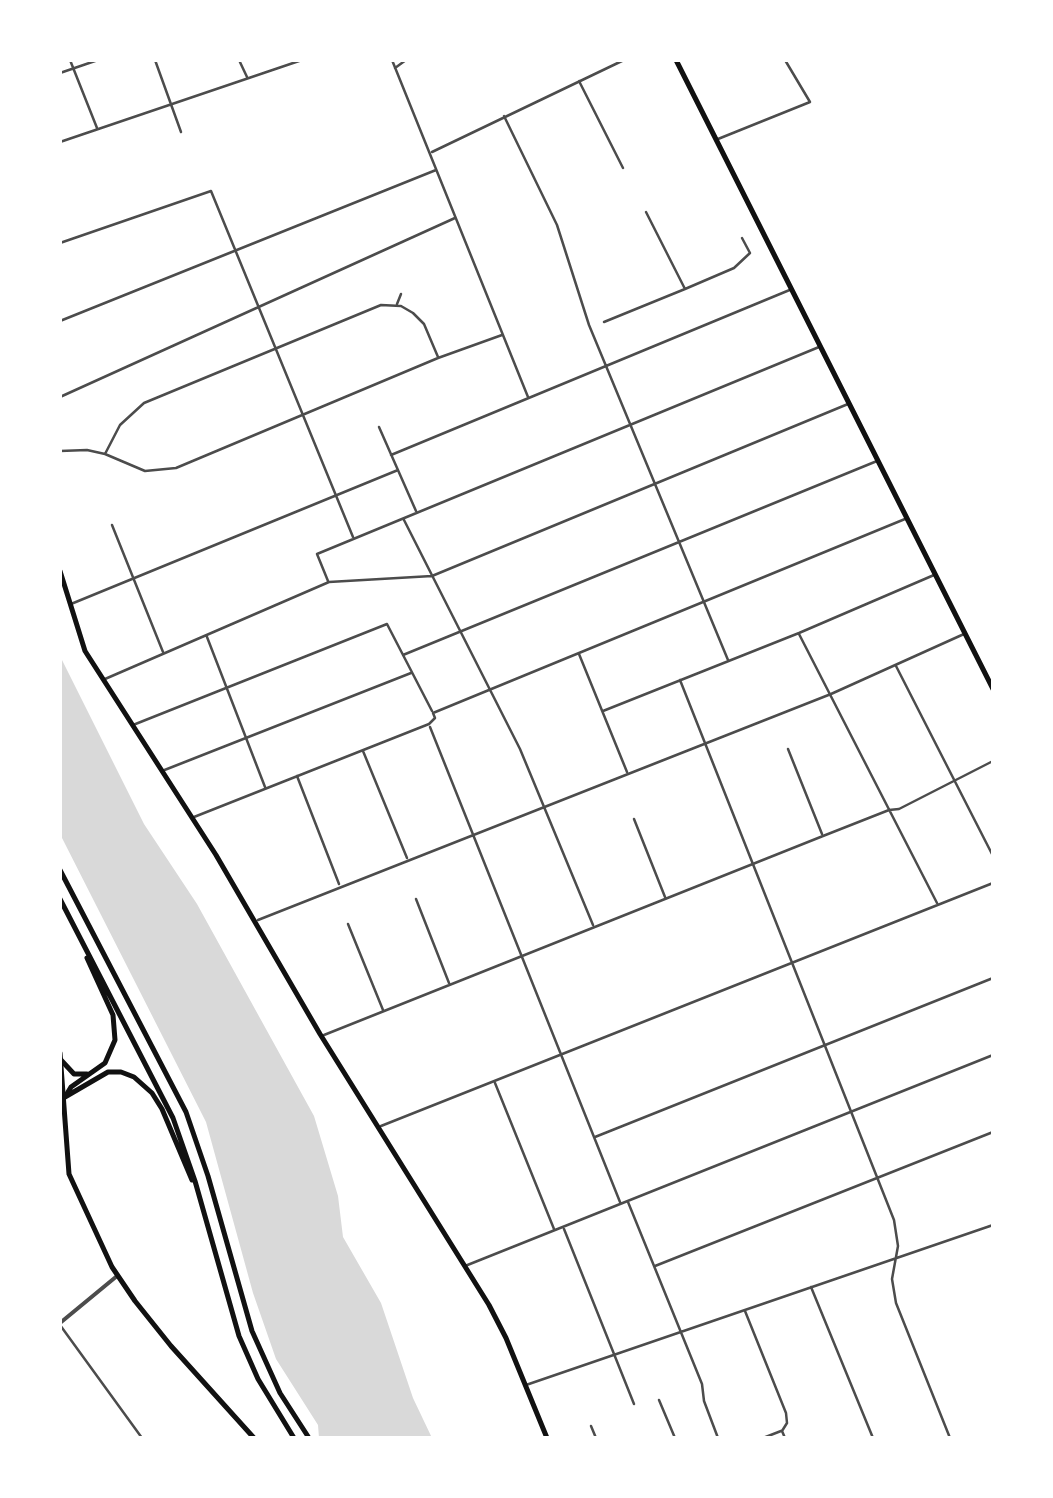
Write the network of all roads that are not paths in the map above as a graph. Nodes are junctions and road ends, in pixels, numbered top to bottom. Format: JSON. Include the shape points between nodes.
{"nodes":[{"id":1,"x":70,"y":60,"type":"edge"},
{"id":2,"x":98,"y":60,"type":"edge"},
{"id":3,"x":155,"y":60,"type":"edge"},
{"id":4,"x":240,"y":60,"type":"edge"},
{"id":5,"x":302,"y":60,"type":"edge"},
{"id":6,"x":392,"y":60,"type":"edge"},
{"id":7,"x":406,"y":60,"type":"edge"},
{"id":8,"x":624,"y":60,"type":"edge"},
{"id":9,"x":676,"y":60,"type":"edge"},
{"id":10,"x":785,"y":60,"type":"edge"},
{"id":11,"x":74,"y":68,"type":"junction"},
{"id":12,"x":395,"y":68,"type":"junction"},
{"id":13,"x":60,"y":73,"type":"edge"},
{"id":14,"x":248,"y":80,"type":"junction"},
{"id":15,"x":578,"y":80,"type":"junction"},
{"id":16,"x":171,"y":105,"type":"junction"},
{"id":17,"x":504,"y":116,"type":"junction"},
{"id":18,"x":97,"y":128,"type":"junction"},
{"id":19,"x":181,"y":132,"type":"dead end"},
{"id":20,"x":716,"y":140,"type":"junction"},
{"id":21,"x":60,"y":142,"type":"edge"},
{"id":22,"x":430,"y":153,"type":"junction"},
{"id":23,"x":623,"y":168,"type":"dead end"},
{"id":24,"x":436,"y":170,"type":"junction"},
{"id":25,"x":646,"y":212,"type":"dead end"},
{"id":26,"x":455,"y":218,"type":"junction"},
{"id":27,"x":742,"y":238,"type":"dead end"},
{"id":28,"x":60,"y":243,"type":"edge"},
{"id":29,"x":238,"y":250,"type":"junction"},
{"id":30,"x":685,"y":288,"type":"junction"},
{"id":31,"x":792,"y":290,"type":"junction"},
{"id":32,"x":402,"y":294,"type":"dead end"},
{"id":33,"x":396,"y":305,"type":"junction"},
{"id":34,"x":259,"y":306,"type":"junction"},
{"id":35,"x":60,"y":321,"type":"edge"},
{"id":36,"x":604,"y":322,"type":"dead end"},
{"id":37,"x":502,"y":336,"type":"junction"},
{"id":38,"x":820,"y":347,"type":"junction"},
{"id":39,"x":278,"y":350,"type":"junction"},
{"id":40,"x":438,"y":358,"type":"junction"},
{"id":41,"x":607,"y":366,"type":"junction"},
{"id":42,"x":60,"y":397,"type":"edge"},
{"id":43,"x":528,"y":399,"type":"junction"},
{"id":44,"x":849,"y":404,"type":"junction"},
{"id":45,"x":305,"y":416,"type":"junction"},
{"id":46,"x":631,"y":425,"type":"junction"},
{"id":47,"x":379,"y":428,"type":"dead end"},
{"id":48,"x":60,"y":451,"type":"edge"},
{"id":49,"x":105,"y":454,"type":"junction"},
{"id":50,"x":392,"y":454,"type":"junction"},
{"id":51,"x":878,"y":460,"type":"junction"},
{"id":52,"x":398,"y":470,"type":"junction"},
{"id":53,"x":655,"y":484,"type":"junction"},
{"id":54,"x":338,"y":495,"type":"junction"},
{"id":55,"x":416,"y":512,"type":"junction"},
{"id":56,"x":907,"y":518,"type":"junction"},
{"id":57,"x":403,"y":519,"type":"junction"},
{"id":58,"x":112,"y":525,"type":"dead end"},
{"id":59,"x":354,"y":538,"type":"junction"},
{"id":60,"x":680,"y":543,"type":"junction"},
{"id":61,"x":60,"y":572,"type":"edge"},
{"id":62,"x":935,"y":574,"type":"junction"},
{"id":63,"x":432,"y":576,"type":"junction"},
{"id":64,"x":134,"y":578,"type":"junction"},
{"id":65,"x":329,"y":582,"type":"junction"},
{"id":66,"x":704,"y":602,"type":"junction"},
{"id":67,"x":70,"y":605,"type":"junction"},
{"id":68,"x":461,"y":632,"type":"junction"},
{"id":69,"x":799,"y":633,"type":"junction"},
{"id":70,"x":965,"y":633,"type":"junction"},
{"id":71,"x":207,"y":637,"type":"junction"},
{"id":72,"x":579,"y":653,"type":"junction"},
{"id":73,"x":164,"y":654,"type":"junction"},
{"id":74,"x":403,"y":655,"type":"junction"},
{"id":75,"x":728,"y":660,"type":"junction"},
{"id":76,"x":896,"y":664,"type":"junction"},
{"id":77,"x":412,"y":672,"type":"junction"},
{"id":78,"x":103,"y":680,"type":"junction"},
{"id":79,"x":680,"y":680,"type":"junction"},
{"id":80,"x":226,"y":688,"type":"junction"},
{"id":81,"x":993,"y":688,"type":"edge"},
{"id":82,"x":488,"y":690,"type":"junction"},
{"id":83,"x":831,"y":694,"type":"junction"},
{"id":84,"x":602,"y":711,"type":"junction"},
{"id":85,"x":433,"y":713,"type":"junction"},
{"id":86,"x":429,"y":724,"type":"junction"},
{"id":87,"x":131,"y":725,"type":"junction"},
{"id":88,"x":246,"y":737,"type":"junction"},
{"id":89,"x":706,"y":743,"type":"junction"},
{"id":90,"x":788,"y":749,"type":"dead end"},
{"id":91,"x":363,"y":750,"type":"junction"},
{"id":92,"x":993,"y":761,"type":"edge"},
{"id":93,"x":162,"y":771,"type":"junction"},
{"id":94,"x":627,"y":774,"type":"junction"},
{"id":95,"x":297,"y":776,"type":"junction"},
{"id":96,"x":955,"y":781,"type":"junction"},
{"id":97,"x":265,"y":788,"type":"junction"},
{"id":98,"x":544,"y":807,"type":"junction"},
{"id":99,"x":888,"y":810,"type":"junction"},
{"id":100,"x":192,"y":818,"type":"junction"},
{"id":101,"x":634,"y":819,"type":"dead end"},
{"id":102,"x":474,"y":834,"type":"junction"},
{"id":103,"x":823,"y":836,"type":"junction"},
{"id":104,"x":993,"y":856,"type":"edge"},
{"id":105,"x":408,"y":860,"type":"junction"},
{"id":106,"x":753,"y":864,"type":"junction"},
{"id":107,"x":60,"y":870,"type":"edge"},
{"id":108,"x":993,"y":883,"type":"edge"},
{"id":109,"x":340,"y":886,"type":"junction"},
{"id":110,"x":666,"y":898,"type":"junction"},
{"id":111,"x":60,"y":900,"type":"edge"},
{"id":112,"x":416,"y":900,"type":"dead end"},
{"id":113,"x":937,"y":904,"type":"junction"},
{"id":114,"x":254,"y":921,"type":"junction"},
{"id":115,"x":348,"y":924,"type":"dead end"},
{"id":116,"x":594,"y":926,"type":"junction"},
{"id":117,"x":522,"y":955,"type":"junction"},
{"id":118,"x":792,"y":962,"type":"junction"},
{"id":119,"x":993,"y":978,"type":"edge"},
{"id":120,"x":450,"y":984,"type":"junction"},
{"id":121,"x":383,"y":1011,"type":"junction"},
{"id":122,"x":321,"y":1036,"type":"junction"},
{"id":123,"x":825,"y":1045,"type":"junction"},
{"id":124,"x":560,"y":1054,"type":"junction"},
{"id":125,"x":993,"y":1055,"type":"edge"},
{"id":126,"x":61,"y":1056,"type":"edge"},
{"id":127,"x":98,"y":1068,"type":"junction"},
{"id":128,"x":494,"y":1081,"type":"junction"},
{"id":129,"x":62,"y":1098,"type":"edge"},
{"id":130,"x":852,"y":1111,"type":"junction"},
{"id":131,"x":378,"y":1127,"type":"junction"},
{"id":132,"x":993,"y":1132,"type":"edge"},
{"id":133,"x":594,"y":1137,"type":"junction"},
{"id":134,"x":878,"y":1178,"type":"junction"},
{"id":135,"x":628,"y":1201,"type":"junction"},
{"id":136,"x":202,"y":1202,"type":"junction"},
{"id":137,"x":620,"y":1204,"type":"junction"},
{"id":138,"x":993,"y":1225,"type":"edge"},
{"id":139,"x":563,"y":1226,"type":"junction"},
{"id":140,"x":554,"y":1230,"type":"junction"},
{"id":141,"x":895,"y":1258,"type":"junction"},
{"id":142,"x":465,"y":1266,"type":"junction"},
{"id":143,"x":655,"y":1266,"type":"junction"},
{"id":144,"x":118,"y":1276,"type":"junction"},
{"id":145,"x":811,"y":1286,"type":"junction"},
{"id":146,"x":744,"y":1310,"type":"junction"},
{"id":147,"x":60,"y":1324,"type":"edge"},
{"id":148,"x":681,"y":1331,"type":"junction"},
{"id":149,"x":612,"y":1354,"type":"junction"},
{"id":150,"x":526,"y":1385,"type":"junction"},
{"id":151,"x":659,"y":1400,"type":"dead end"},
{"id":152,"x":634,"y":1404,"type":"dead end"},
{"id":153,"x":591,"y":1426,"type":"dead end"},
{"id":154,"x":782,"y":1431,"type":"junction"},
{"id":155,"x":142,"y":1438,"type":"edge"},
{"id":156,"x":254,"y":1438,"type":"edge"},
{"id":157,"x":294,"y":1438,"type":"edge"},
{"id":158,"x":309,"y":1438,"type":"edge"},
{"id":159,"x":547,"y":1438,"type":"edge"},
{"id":160,"x":596,"y":1438,"type":"edge"},
{"id":161,"x":675,"y":1438,"type":"edge"},
{"id":162,"x":718,"y":1438,"type":"edge"},
{"id":163,"x":763,"y":1438,"type":"edge"},
{"id":164,"x":785,"y":1438,"type":"edge"},
{"id":165,"x":873,"y":1438,"type":"edge"},
{"id":166,"x":950,"y":1438,"type":"edge"}],
"edges":[{"from":1,"to":11,"type":"street"},
{"from":2,"to":11,"type":"street"},
{"from":3,"to":16,"type":"street"},
{"from":4,"to":14,"type":"street"},
{"from":5,"to":14,"type":"street"},
{"from":6,"to":12,"type":"street"},
{"from":7,"to":12,"type":"street"},
{"from":8,"to":15,"type":"street"},
{"from":9,"to":20,"type":"main road"},
{"from":10,"to":20,"type":"street","via":[[810,102]]},
{"from":11,"to":13,"type":"street"},
{"from":11,"to":18,"type":"street"},
{"from":12,"to":22,"type":"street"},
{"from":14,"to":16,"type":"street"},
{"from":15,"to":17,"type":"street"},
{"from":15,"to":23,"type":"street"},
{"from":16,"to":18,"type":"street"},
{"from":16,"to":19,"type":"street"},
{"from":17,"to":22,"type":"street"},
{"from":17,"to":41,"type":"street","via":[[557,226]]},
{"from":18,"to":21,"type":"street"},
{"from":20,"to":31,"type":"main road"},
{"from":22,"to":24,"type":"street"},
{"from":24,"to":26,"type":"street"},
{"from":24,"to":29,"type":"street"},
{"from":25,"to":30,"type":"street"},
{"from":26,"to":34,"type":"street"},
{"from":26,"to":37,"type":"street"},
{"from":27,"to":30,"type":"street","via":[[750,253],[734,268]]},
{"from":28,"to":29,"type":"street","via":[[211,191]]},
{"from":29,"to":34,"type":"street"},
{"from":29,"to":35,"type":"street"},
{"from":30,"to":36,"type":"street"},
{"from":31,"to":38,"type":"main road"},
{"from":31,"to":41,"type":"street"},
{"from":32,"to":33,"type":"street"},
{"from":33,"to":39,"type":"street","via":[[373,308]]},
{"from":33,"to":40,"type":"street","via":[[419,318]]},
{"from":34,"to":39,"type":"street"},
{"from":34,"to":42,"type":"street"},
{"from":37,"to":40,"type":"street"},
{"from":37,"to":43,"type":"street"},
{"from":38,"to":44,"type":"main road"},
{"from":38,"to":46,"type":"street"},
{"from":39,"to":45,"type":"street"},
{"from":39,"to":49,"type":"street","via":[[144,403],[120,425]]},
{"from":40,"to":45,"type":"street"},
{"from":41,"to":43,"type":"street"},
{"from":41,"to":46,"type":"street"},
{"from":43,"to":50,"type":"street"},
{"from":44,"to":51,"type":"main road"},
{"from":44,"to":53,"type":"street"},
{"from":45,"to":49,"type":"street","via":[[176,468],[145,470]]},
{"from":45,"to":54,"type":"street"},
{"from":46,"to":53,"type":"street"},
{"from":46,"to":55,"type":"street"},
{"from":47,"to":50,"type":"street"},
{"from":48,"to":49,"type":"street"},
{"from":50,"to":52,"type":"street"},
{"from":51,"to":56,"type":"main road"},
{"from":51,"to":60,"type":"street"},
{"from":52,"to":54,"type":"street"},
{"from":52,"to":55,"type":"street"},
{"from":53,"to":60,"type":"street"},
{"from":53,"to":63,"type":"street"},
{"from":54,"to":59,"type":"street"},
{"from":54,"to":64,"type":"street"},
{"from":55,"to":57,"type":"street"},
{"from":56,"to":62,"type":"main road"},
{"from":56,"to":66,"type":"street"},
{"from":57,"to":59,"type":"street"},
{"from":57,"to":63,"type":"street"},
{"from":58,"to":64,"type":"street"},
{"from":59,"to":65,"type":"street","via":[[317,554]]},
{"from":60,"to":66,"type":"street"},
{"from":60,"to":68,"type":"street"},
{"from":61,"to":67,"type":"main road"},
{"from":62,"to":69,"type":"street"},
{"from":62,"to":70,"type":"main road"},
{"from":63,"to":65,"type":"street"},
{"from":63,"to":68,"type":"street"},
{"from":64,"to":67,"type":"street"},
{"from":64,"to":73,"type":"street"},
{"from":65,"to":71,"type":"street"},
{"from":66,"to":72,"type":"street"},
{"from":66,"to":75,"type":"street"},
{"from":67,"to":78,"type":"main road","via":[[79,638]]},
{"from":68,"to":74,"type":"street"},
{"from":68,"to":82,"type":"street"},
{"from":69,"to":75,"type":"street"},
{"from":69,"to":83,"type":"street"},
{"from":70,"to":76,"type":"street"},
{"from":70,"to":81,"type":"main road"},
{"from":71,"to":73,"type":"street"},
{"from":71,"to":80,"type":"street"},
{"from":72,"to":82,"type":"street"},
{"from":72,"to":84,"type":"street"},
{"from":73,"to":78,"type":"street"},
{"from":74,"to":77,"type":"street"},
{"from":74,"to":80,"type":"street","via":[[387,624]]},
{"from":75,"to":79,"type":"street"},
{"from":76,"to":83,"type":"street"},
{"from":76,"to":96,"type":"street"},
{"from":77,"to":85,"type":"street"},
{"from":77,"to":88,"type":"street"},
{"from":78,"to":87,"type":"main road"},
{"from":79,"to":84,"type":"street"},
{"from":79,"to":89,"type":"street"},
{"from":80,"to":87,"type":"street"},
{"from":80,"to":88,"type":"street"},
{"from":82,"to":85,"type":"street"},
{"from":82,"to":98,"type":"street"},
{"from":83,"to":89,"type":"street"},
{"from":83,"to":99,"type":"street"},
{"from":84,"to":94,"type":"street"},
{"from":85,"to":86,"type":"street"},
{"from":86,"to":91,"type":"street"},
{"from":86,"to":102,"type":"street"},
{"from":87,"to":93,"type":"main road"},
{"from":88,"to":93,"type":"street"},
{"from":88,"to":97,"type":"street"},
{"from":89,"to":94,"type":"street"},
{"from":89,"to":106,"type":"street"},
{"from":90,"to":103,"type":"street"},
{"from":91,"to":95,"type":"street"},
{"from":91,"to":105,"type":"street"},
{"from":92,"to":96,"type":"street"},
{"from":93,"to":100,"type":"main road"},
{"from":94,"to":98,"type":"street"},
{"from":95,"to":97,"type":"street"},
{"from":95,"to":109,"type":"street"},
{"from":96,"to":99,"type":"street"},
{"from":96,"to":104,"type":"street"},
{"from":97,"to":100,"type":"street"},
{"from":98,"to":102,"type":"street"},
{"from":98,"to":116,"type":"street"},
{"from":99,"to":103,"type":"street"},
{"from":99,"to":113,"type":"street"},
{"from":100,"to":114,"type":"main road"},
{"from":101,"to":110,"type":"street"},
{"from":102,"to":105,"type":"street"},
{"from":102,"to":117,"type":"street"},
{"from":103,"to":106,"type":"street"},
{"from":105,"to":109,"type":"street"},
{"from":106,"to":110,"type":"street"},
{"from":106,"to":118,"type":"street"},
{"from":107,"to":158,"type":"main road","via":[[186,1112],[252,1331]]},
{"from":108,"to":113,"type":"street"},
{"from":109,"to":114,"type":"street"},
{"from":110,"to":116,"type":"street"},
{"from":111,"to":127,"type":"main road","via":[[115,1023],[113,1049]]},
{"from":111,"to":136,"type":"main road","via":[[163,1097]]},
{"from":112,"to":120,"type":"street"},
{"from":113,"to":118,"type":"street"},
{"from":114,"to":122,"type":"main road"},
{"from":115,"to":121,"type":"street"},
{"from":116,"to":117,"type":"street"},
{"from":117,"to":120,"type":"street"},
{"from":117,"to":124,"type":"street"},
{"from":118,"to":123,"type":"street"},
{"from":118,"to":124,"type":"street"},
{"from":119,"to":123,"type":"street"},
{"from":120,"to":121,"type":"street"},
{"from":121,"to":122,"type":"street"},
{"from":122,"to":131,"type":"main road"},
{"from":123,"to":130,"type":"street"},
{"from":123,"to":133,"type":"street"},
{"from":124,"to":128,"type":"street"},
{"from":124,"to":133,"type":"street"},
{"from":125,"to":130,"type":"street"},
{"from":126,"to":127,"type":"main road","via":[[74,1074]]},
{"from":126,"to":129,"type":"main road"},
{"from":127,"to":129,"type":"main road"},
{"from":128,"to":131,"type":"street"},
{"from":128,"to":140,"type":"street"},
{"from":129,"to":136,"type":"main road","via":[[108,1072],[140,1081],[162,1109]]},
{"from":129,"to":144,"type":"main road","via":[[69,1174]]},
{"from":130,"to":134,"type":"street"},
{"from":130,"to":135,"type":"street"},
{"from":131,"to":142,"type":"main road"},
{"from":132,"to":134,"type":"street"},
{"from":133,"to":137,"type":"street"},
{"from":134,"to":141,"type":"street","via":[[898,1234]]},
{"from":134,"to":143,"type":"street"},
{"from":135,"to":137,"type":"street"},
{"from":135,"to":143,"type":"street"},
{"from":136,"to":157,"type":"main road","via":[[244,1346]]},
{"from":137,"to":139,"type":"street"},
{"from":138,"to":141,"type":"street"},
{"from":139,"to":140,"type":"street"},
{"from":139,"to":149,"type":"street"},
{"from":140,"to":142,"type":"street"},
{"from":141,"to":145,"type":"street"},
{"from":141,"to":166,"type":"street","via":[[896,1304]]},
{"from":142,"to":150,"type":"main road"},
{"from":143,"to":148,"type":"street"},
{"from":144,"to":147,"type":"street"},
{"from":144,"to":156,"type":"main road"},
{"from":145,"to":146,"type":"street"},
{"from":145,"to":165,"type":"street"},
{"from":146,"to":148,"type":"street"},
{"from":146,"to":154,"type":"street","via":[[786,1413]]},
{"from":147,"to":155,"type":"street"},
{"from":148,"to":149,"type":"street"},
{"from":148,"to":162,"type":"street"},
{"from":149,"to":150,"type":"street"},
{"from":149,"to":152,"type":"street"},
{"from":150,"to":159,"type":"main road"},
{"from":151,"to":161,"type":"street"},
{"from":153,"to":160,"type":"street"},
{"from":154,"to":163,"type":"street"},
{"from":154,"to":164,"type":"street"}]}
